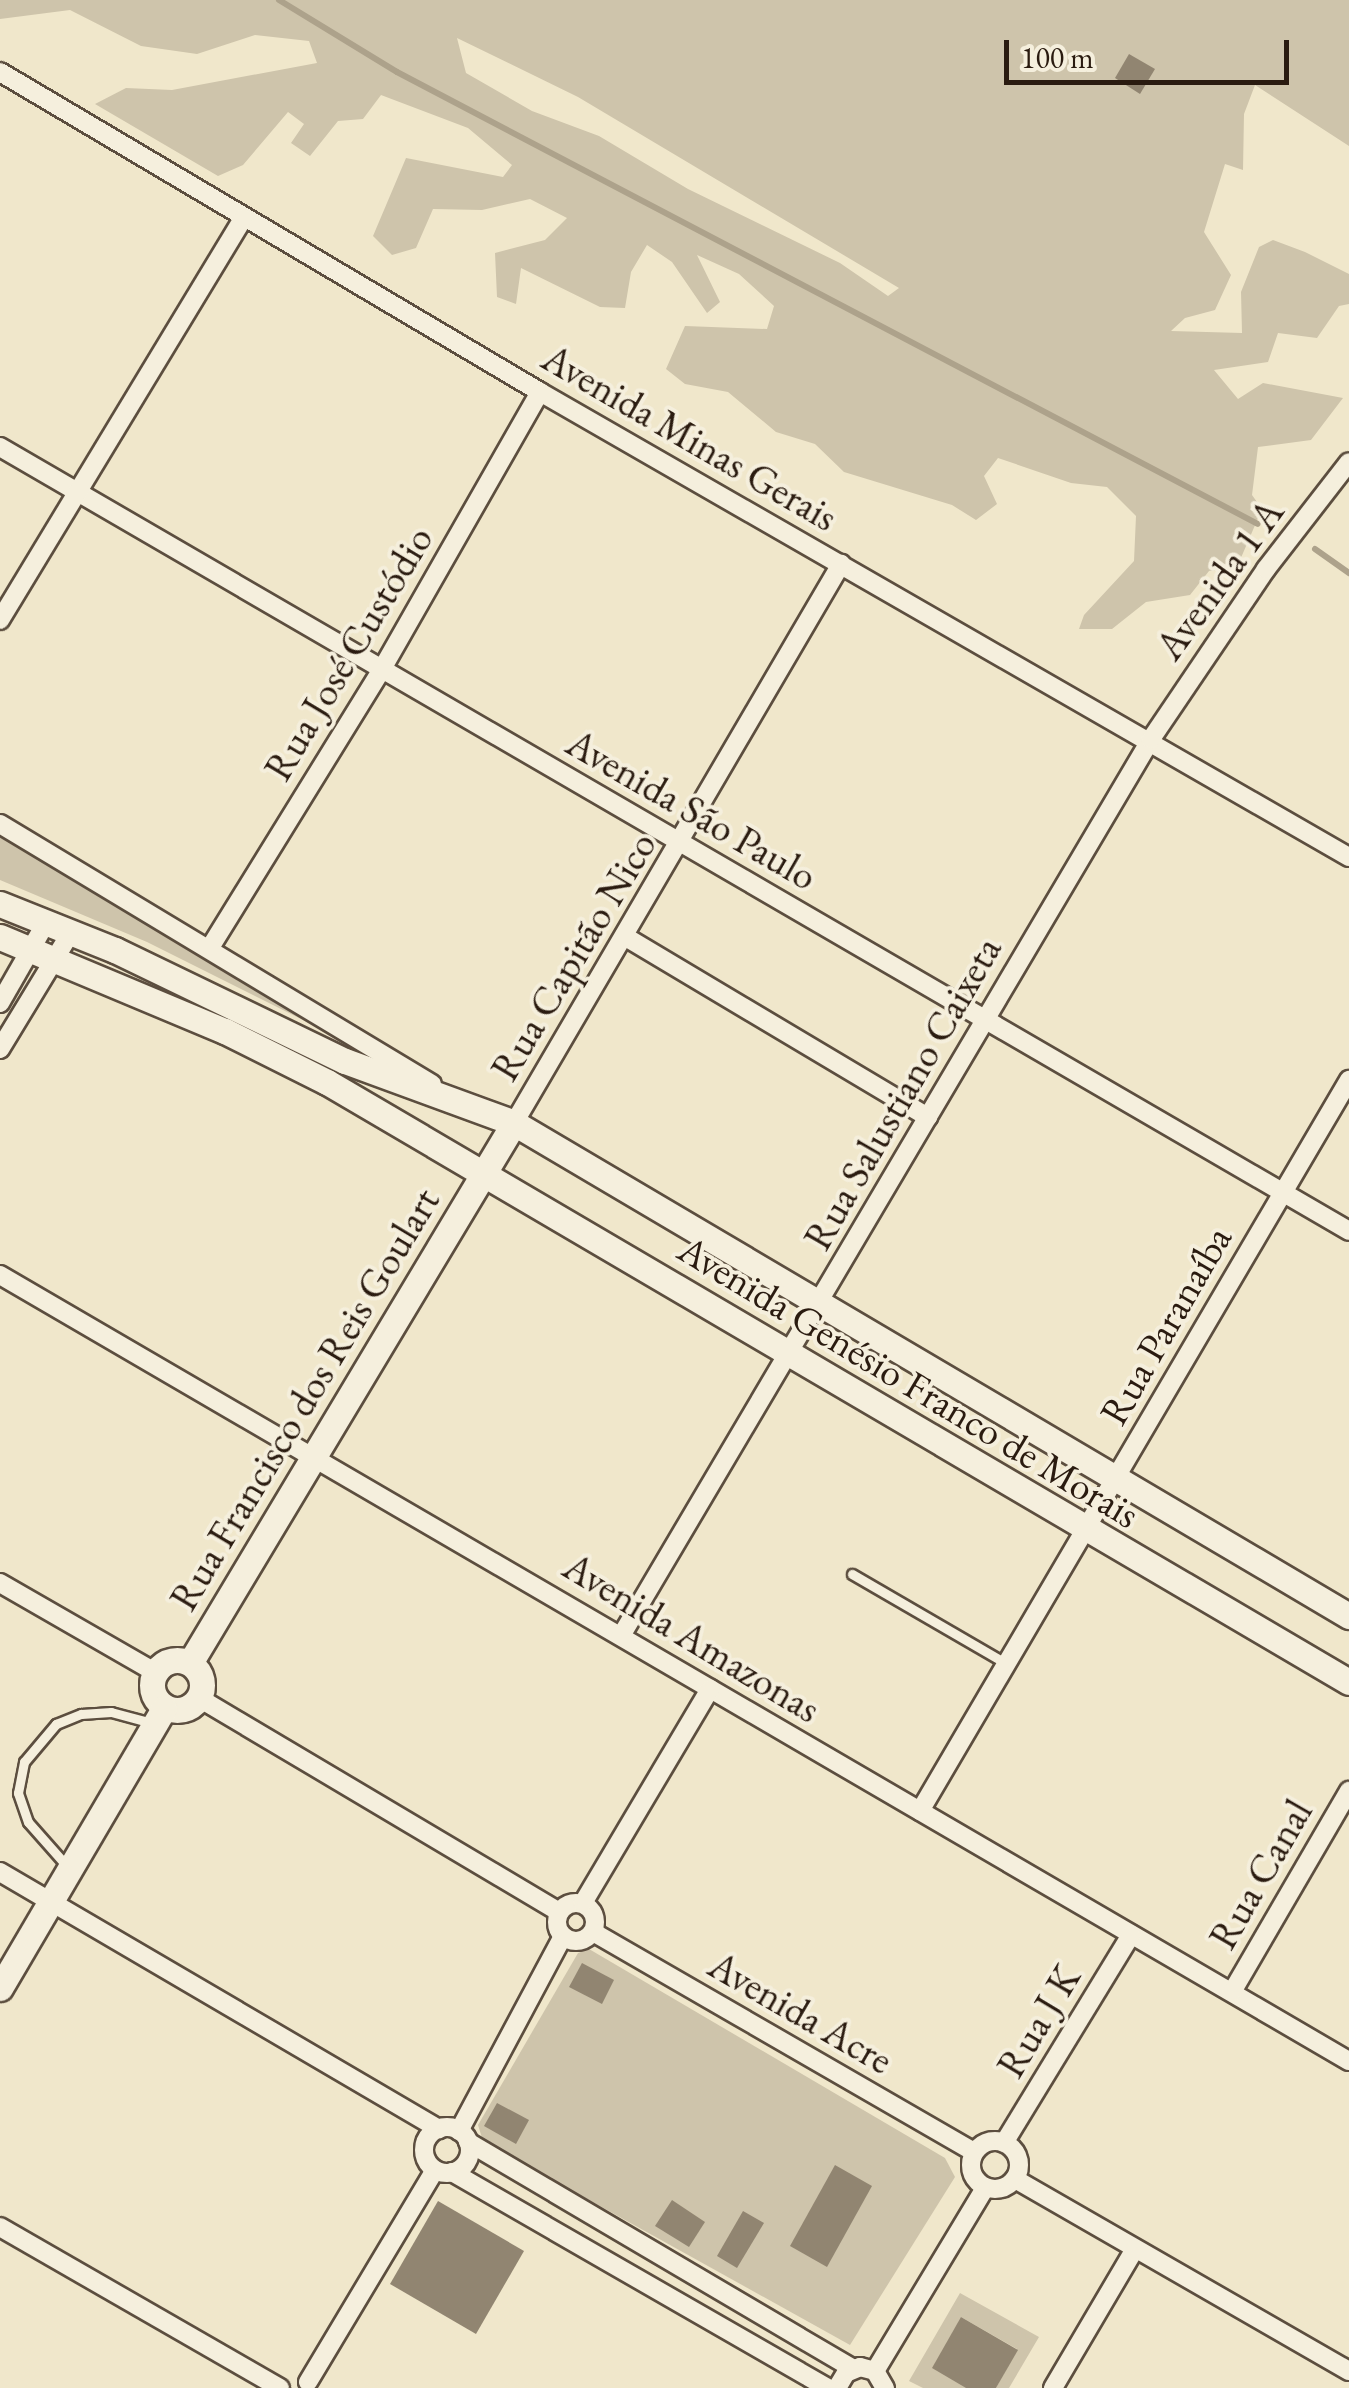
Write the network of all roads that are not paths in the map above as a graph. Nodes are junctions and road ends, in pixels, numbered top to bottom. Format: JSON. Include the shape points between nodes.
{"nodes":[{"id":1,"x":0,"y":72,"type":"edge"},
{"id":2,"x":243,"y":218,"type":"junction"},
{"id":3,"x":540,"y":392,"type":"junction"},
{"id":4,"x":0,"y":447,"type":"edge"},
{"id":5,"x":1349,"y":462,"type":"edge"},
{"id":6,"x":76,"y":491,"type":"junction"},
{"id":7,"x":842,"y":564,"type":"junction"},
{"id":8,"x":0,"y":620,"type":"edge"},
{"id":9,"x":382,"y":669,"type":"junction"},
{"id":10,"x":1151,"y":739,"type":"junction"},
{"id":11,"x":0,"y":824,"type":"edge"},
{"id":12,"x":682,"y":843,"type":"junction"},
{"id":13,"x":1349,"y":857,"type":"edge"},
{"id":14,"x":0,"y":904,"type":"edge"},
{"id":15,"x":46,"y":921,"type":"junction"},
{"id":16,"x":71,"y":932,"type":"junction"},
{"id":17,"x":0,"y":936,"type":"edge"},
{"id":18,"x":624,"y":936,"type":"junction"},
{"id":19,"x":211,"y":946,"type":"junction"},
{"id":20,"x":43,"y":955,"type":"junction"},
{"id":21,"x":0,"y":1002,"type":"edge"},
{"id":22,"x":984,"y":1020,"type":"junction"},
{"id":23,"x":0,"y":1049,"type":"edge"},
{"id":24,"x":1349,"y":1080,"type":"edge"},
{"id":25,"x":454,"y":1098,"type":"junction"},
{"id":26,"x":928,"y":1118,"type":"junction"},
{"id":27,"x":514,"y":1124,"type":"junction"},
{"id":28,"x":483,"y":1174,"type":"junction"},
{"id":29,"x":1283,"y":1192,"type":"junction"},
{"id":30,"x":1349,"y":1232,"type":"edge"},
{"id":31,"x":0,"y":1274,"type":"edge"},
{"id":32,"x":817,"y":1306,"type":"junction"},
{"id":33,"x":790,"y":1353,"type":"junction"},
{"id":34,"x":314,"y":1456,"type":"junction"},
{"id":35,"x":1116,"y":1478,"type":"junction"},
{"id":36,"x":1083,"y":1528,"type":"junction"},
{"id":37,"x":852,"y":1574,"type":"dead end"},
{"id":38,"x":0,"y":1583,"type":"edge"},
{"id":39,"x":1349,"y":1616,"type":"edge"},
{"id":40,"x":621,"y":1636,"type":"junction"},
{"id":41,"x":1004,"y":1662,"type":"junction"},
{"id":42,"x":190,"y":1663,"type":"junction"},
{"id":43,"x":155,"y":1672,"type":"junction"},
{"id":44,"x":1349,"y":1682,"type":"edge"},
{"id":45,"x":710,"y":1690,"type":"junction"},
{"id":46,"x":198,"y":1698,"type":"junction"},
{"id":47,"x":159,"y":1716,"type":"junction"},
{"id":48,"x":1349,"y":1791,"type":"edge"},
{"id":49,"x":920,"y":1811,"type":"junction"},
{"id":50,"x":70,"y":1870,"type":"junction"},
{"id":51,"x":0,"y":1872,"type":"edge"},
{"id":52,"x":51,"y":1902,"type":"junction"},
{"id":53,"x":583,"y":1904,"type":"junction"},
{"id":54,"x":559,"y":1912,"type":"junction"},
{"id":55,"x":593,"y":1932,"type":"junction"},
{"id":56,"x":1131,"y":1935,"type":"junction"},
{"id":57,"x":563,"y":1936,"type":"junction"},
{"id":58,"x":0,"y":1988,"type":"edge"},
{"id":59,"x":1232,"y":1992,"type":"junction"},
{"id":60,"x":1349,"y":2061,"type":"edge"},
{"id":61,"x":438,"y":2129,"type":"junction"},
{"id":62,"x":463,"y":2136,"type":"junction"},
{"id":63,"x":1004,"y":2143,"type":"junction"},
{"id":64,"x":974,"y":2152,"type":"junction"},
{"id":65,"x":443,"y":2171,"type":"junction"},
{"id":66,"x":1015,"y":2178,"type":"junction"},
{"id":67,"x":985,"y":2188,"type":"junction"},
{"id":68,"x":0,"y":2227,"type":"edge"},
{"id":69,"x":1135,"y":2249,"type":"junction"},
{"id":70,"x":852,"y":2369,"type":"junction"},
{"id":71,"x":874,"y":2371,"type":"junction"},
{"id":72,"x":1349,"y":2371,"type":"edge"},
{"id":73,"x":312,"y":2385,"type":"edge"},
{"id":74,"x":281,"y":2388,"type":"edge"},
{"id":75,"x":828,"y":2388,"type":"edge"},
{"id":76,"x":838,"y":2388,"type":"edge"},
{"id":77,"x":885,"y":2388,"type":"edge"},
{"id":78,"x":1053,"y":2388,"type":"edge"}],
"edges":[{"from":1,"to":2,"type":"street","name":"Avenida Minas Gerais"},
{"from":2,"to":3,"type":"street","name":"Avenida Minas Gerais"},
{"from":2,"to":6,"type":"street"},
{"from":3,"to":7,"type":"street","name":"Avenida Minas Gerais"},
{"from":3,"to":9,"type":"street","name":"Rua José Custódio"},
{"from":4,"to":6,"type":"street","name":"Avenida São Paulo"},
{"from":5,"to":10,"type":"street","name":"Avenida 1 A","via":[[1231,618]]},
{"from":6,"to":8,"type":"street"},
{"from":6,"to":9,"type":"street","name":"Avenida São Paulo"},
{"from":7,"to":10,"type":"street","name":"Avenida Minas Gerais"},
{"from":7,"to":12,"type":"street","name":"Rua Capitão Nico"},
{"from":9,"to":12,"type":"street","name":"Avenida São Paulo"},
{"from":9,"to":19,"type":"street","name":"Rua José Custódio"},
{"from":10,"to":13,"type":"street","name":"Avenida Minas Gerais"},
{"from":10,"to":22,"type":"street","name":"Rua Salustiano Caixeta"},
{"from":11,"to":19,"type":"street","name":"Avenida Genésio Franco de Morais"},
{"from":12,"to":18,"type":"street","name":"Rua Capitão Nico"},
{"from":12,"to":22,"type":"street","name":"Avenida São Paulo"},
{"from":14,"to":15,"type":"main road"},
{"from":15,"to":16,"type":"main road"},
{"from":15,"to":20,"type":"street"},
{"from":16,"to":20,"type":"street"},
{"from":16,"to":25,"type":"main road","via":[[345,1061]]},
{"from":17,"to":20,"type":"main road","name":"Avenida Genésio Franco de Morais"},
{"from":18,"to":26,"type":"street"},
{"from":18,"to":27,"type":"street","name":"Rua Capitão Nico"},
{"from":19,"to":25,"type":"street","name":"Avenida Genésio Franco de Morais"},
{"from":20,"to":21,"type":"street"},
{"from":20,"to":23,"type":"street"},
{"from":20,"to":28,"type":"main road","name":"Avenida Genésio Franco de Morais","via":[[260,1048]]},
{"from":22,"to":26,"type":"street","name":"Rua Salustiano Caixeta"},
{"from":22,"to":29,"type":"street","name":"Avenida São Paulo"},
{"from":24,"to":29,"type":"street","name":"Rua Paranaíba"},
{"from":25,"to":27,"type":"main road","name":"Avenida Genésio Franco de Morais"},
{"from":26,"to":32,"type":"street","name":"Rua Salustiano Caixeta"},
{"from":27,"to":28,"type":"main road"},
{"from":27,"to":32,"type":"main road","name":"Avenida Genésio Franco de Morais"},
{"from":28,"to":33,"type":"main road","name":"Avenida Genésio Franco de Morais"},
{"from":28,"to":34,"type":"main road","name":"Rua Francisco dos Reis Goulart"},
{"from":29,"to":30,"type":"street","name":"Avenida São Paulo"},
{"from":29,"to":35,"type":"street","name":"Rua Paranaíba"},
{"from":31,"to":34,"type":"street","name":"Avenida Amazonas"},
{"from":32,"to":33,"type":"street","name":"Rua Salustiano Caixeta"},
{"from":32,"to":35,"type":"main road","name":"Avenida Genésio Franco de Morais"},
{"from":33,"to":36,"type":"main road","name":"Avenida Genésio Franco de Morais"},
{"from":33,"to":40,"type":"street","name":"Rua Salustiano Caixeta"},
{"from":34,"to":40,"type":"street","name":"Avenida Amazonas"},
{"from":34,"to":42,"type":"main road","name":"Rua Francisco dos Reis Goulart"},
{"from":35,"to":36,"type":"street","name":"Rua Paranaíba"},
{"from":35,"to":39,"type":"main road","name":"Avenida Genésio Franco de Morais"},
{"from":36,"to":41,"type":"street","name":"Rua Paranaíba"},
{"from":36,"to":44,"type":"main road","name":"Avenida Genésio Franco de Morais"},
{"from":37,"to":41,"type":"lane"},
{"from":38,"to":43,"type":"street"},
{"from":40,"to":45,"type":"street","name":"Avenida Amazonas"},
{"from":41,"to":49,"type":"street","name":"Rua Paranaíba"},
{"from":42,"to":43,"type":"main road","via":[[170,1660]]},
{"from":42,"to":46,"type":"main road","via":[[202,1683]]},
{"from":43,"to":47,"type":"main road"},
{"from":45,"to":49,"type":"street","name":"Avenida Amazonas"},
{"from":45,"to":53,"type":"street"},
{"from":46,"to":47,"type":"main road","via":[[187,1709]]},
{"from":46,"to":54,"type":"street"},
{"from":47,"to":50,"type":"main road"},
{"from":47,"to":50,"type":"lane","via":[[81,1714],[42,1736],[24,1762],[18,1793],[28,1822]]},
{"from":48,"to":59,"type":"street","name":"Rua Canal"},
{"from":49,"to":56,"type":"street","name":"Avenida Amazonas"},
{"from":50,"to":52,"type":"main road"},
{"from":51,"to":52,"type":"street"},
{"from":52,"to":58,"type":"main road"},
{"from":52,"to":61,"type":"street"},
{"from":53,"to":54,"type":"street"},
{"from":53,"to":55,"type":"street","via":[[593,1912]]},
{"from":54,"to":57,"type":"street"},
{"from":55,"to":57,"type":"street","via":[[576,1941]]},
{"from":55,"to":64,"type":"street","name":"Avenida Acre"},
{"from":56,"to":59,"type":"street","name":"Avenida Amazonas"},
{"from":56,"to":63,"type":"street","name":"Rua J K"},
{"from":57,"to":62,"type":"street"},
{"from":59,"to":60,"type":"street","name":"Avenida Amazonas"},
{"from":61,"to":62,"type":"street"},
{"from":61,"to":65,"type":"street","via":[[424,2151]]},
{"from":62,"to":65,"type":"street","via":[[467,2161]]},
{"from":62,"to":70,"type":"street"},
{"from":63,"to":64,"type":"street","via":[[987,2142]]},
{"from":63,"to":66,"type":"street","via":[[1018,2162]]},
{"from":64,"to":67,"type":"street","via":[[970,2168]]},
{"from":65,"to":73,"type":"street"},
{"from":65,"to":75,"type":"street"},
{"from":66,"to":67,"type":"street","via":[[1002,2188]]},
{"from":66,"to":69,"type":"street"},
{"from":67,"to":71,"type":"street"},
{"from":68,"to":74,"type":"street"},
{"from":69,"to":72,"type":"street"},
{"from":69,"to":78,"type":"street"},
{"from":70,"to":71,"type":"street"},
{"from":70,"to":76,"type":"street"},
{"from":71,"to":77,"type":"street"},
{"from":73,"to":74,"type":"street"}]}
